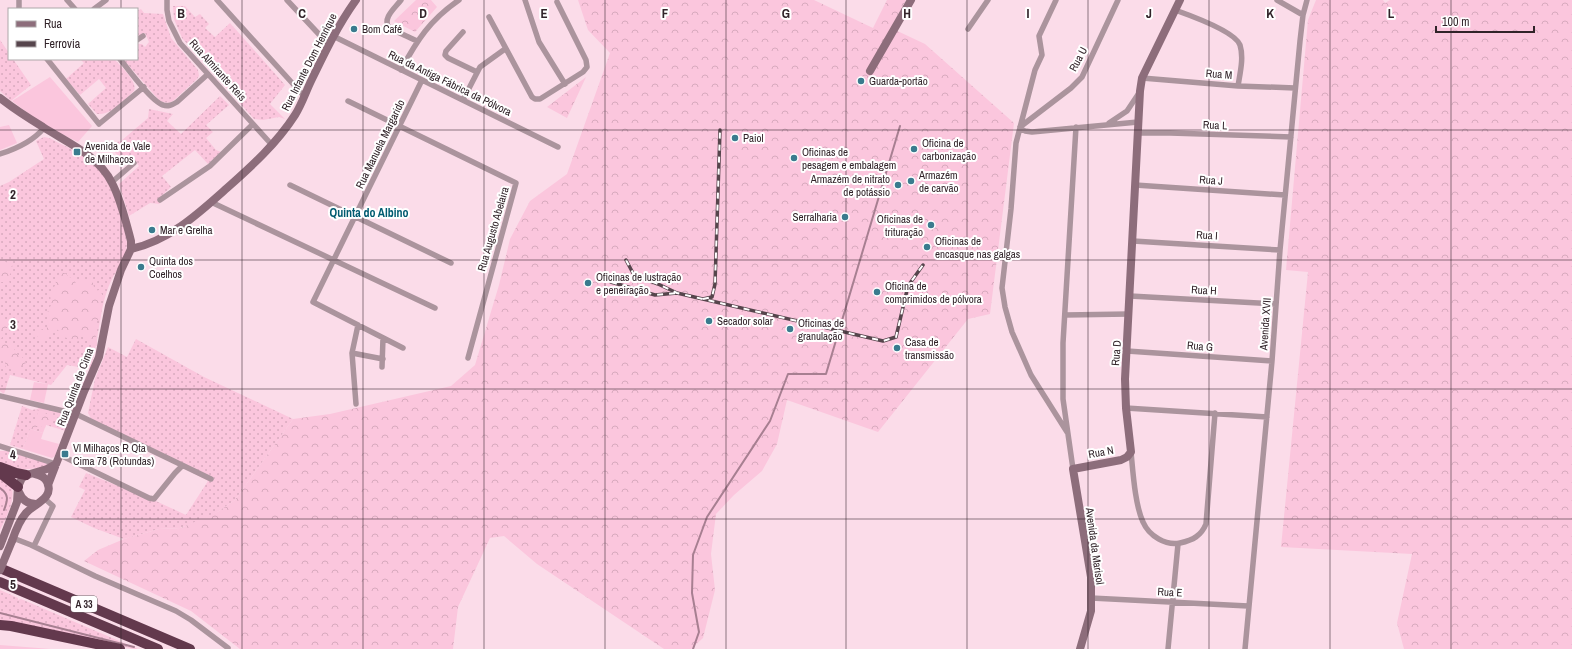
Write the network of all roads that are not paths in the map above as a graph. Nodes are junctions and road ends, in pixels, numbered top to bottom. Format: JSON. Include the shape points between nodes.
{"nodes":[{"id":1,"x":67,"y":0,"type":"edge"},
{"id":2,"x":106,"y":0,"type":"edge"},
{"id":3,"x":167,"y":0,"type":"edge"},
{"id":4,"x":217,"y":0,"type":"edge"},
{"id":5,"x":287,"y":0,"type":"edge"},
{"id":6,"x":356,"y":0,"type":"edge"},
{"id":7,"x":401,"y":0,"type":"edge"},
{"id":8,"x":459,"y":0,"type":"edge"},
{"id":9,"x":525,"y":0,"type":"edge"},
{"id":10,"x":911,"y":0,"type":"edge"},
{"id":11,"x":988,"y":0,"type":"edge"},
{"id":12,"x":1056,"y":0,"type":"edge"},
{"id":13,"x":1118,"y":0,"type":"edge"},
{"id":14,"x":1180,"y":0,"type":"edge"},
{"id":15,"x":1277,"y":0,"type":"edge"},
{"id":16,"x":1307,"y":0,"type":"edge"},
{"id":17,"x":557,"y":2,"type":"dead end"},
{"id":18,"x":74,"y":8,"type":"edge"},
{"id":19,"x":95,"y":8,"type":"edge"},
{"id":20,"x":1175,"y":10,"type":"junction"},
{"id":21,"x":1303,"y":15,"type":"junction"},
{"id":22,"x":489,"y":17,"type":"dead end"},
{"id":23,"x":968,"y":29,"type":"dead end"},
{"id":24,"x":463,"y":32,"type":"dead end"},
{"id":25,"x":142,"y":36,"type":"dead end"},
{"id":26,"x":333,"y":36,"type":"junction"},
{"id":27,"x":138,"y":39,"type":"edge"},
{"id":28,"x":417,"y":41,"type":"junction"},
{"id":29,"x":329,"y":46,"type":"junction"},
{"id":30,"x":505,"y":49,"type":"junction"},
{"id":31,"x":48,"y":60,"type":"edge"},
{"id":32,"x":121,"y":60,"type":"edge"},
{"id":33,"x":402,"y":70,"type":"junction"},
{"id":34,"x":870,"y":71,"type":"dead end"},
{"id":35,"x":477,"y":72,"type":"junction"},
{"id":36,"x":208,"y":74,"type":"junction"},
{"id":37,"x":1142,"y":78,"type":"junction"},
{"id":38,"x":422,"y":80,"type":"junction"},
{"id":39,"x":564,"y":84,"type":"junction"},
{"id":40,"x":1238,"y":86,"type":"junction"},
{"id":41,"x":144,"y":87,"type":"junction"},
{"id":42,"x":1295,"y":88,"type":"junction"},
{"id":43,"x":1140,"y":91,"type":"junction"},
{"id":44,"x":304,"y":96,"type":"junction"},
{"id":45,"x":0,"y":98,"type":"edge"},
{"id":46,"x":463,"y":100,"type":"junction"},
{"id":47,"x":348,"y":101,"type":"dead end"},
{"id":48,"x":1138,"y":122,"type":"junction"},
{"id":49,"x":253,"y":124,"type":"junction"},
{"id":50,"x":1105,"y":125,"type":"junction"},
{"id":51,"x":400,"y":127,"type":"junction"},
{"id":52,"x":44,"y":128,"type":"junction"},
{"id":53,"x":1020,"y":128,"type":"junction"},
{"id":54,"x":1076,"y":128,"type":"junction"},
{"id":55,"x":1138,"y":133,"type":"junction"},
{"id":56,"x":1291,"y":137,"type":"junction"},
{"id":57,"x":272,"y":145,"type":"junction"},
{"id":58,"x":558,"y":147,"type":"dead end"},
{"id":59,"x":0,"y":154,"type":"edge"},
{"id":60,"x":134,"y":163,"type":"dead end"},
{"id":61,"x":112,"y":182,"type":"junction"},
{"id":62,"x":290,"y":185,"type":"dead end"},
{"id":63,"x":1135,"y":185,"type":"junction"},
{"id":64,"x":1285,"y":195,"type":"junction"},
{"id":65,"x":160,"y":200,"type":"dead end"},
{"id":66,"x":211,"y":202,"type":"junction"},
{"id":67,"x":356,"y":216,"type":"junction"},
{"id":68,"x":1133,"y":241,"type":"junction"},
{"id":69,"x":131,"y":249,"type":"junction"},
{"id":70,"x":1280,"y":250,"type":"junction"},
{"id":71,"x":334,"y":260,"type":"junction"},
{"id":72,"x":451,"y":263,"type":"dead end"},
{"id":73,"x":1130,"y":296,"type":"junction"},
{"id":74,"x":1276,"y":304,"type":"junction"},
{"id":75,"x":435,"y":308,"type":"dead end"},
{"id":76,"x":1129,"y":314,"type":"junction"},
{"id":77,"x":1065,"y":316,"type":"junction"},
{"id":78,"x":358,"y":325,"type":"junction"},
{"id":79,"x":383,"y":338,"type":"junction"},
{"id":80,"x":403,"y":348,"type":"dead end"},
{"id":81,"x":1127,"y":351,"type":"junction"},
{"id":82,"x":352,"y":353,"type":"junction"},
{"id":83,"x":468,"y":358,"type":"dead end"},
{"id":84,"x":383,"y":359,"type":"junction"},
{"id":85,"x":1272,"y":361,"type":"junction"},
{"id":86,"x":382,"y":367,"type":"dead end"},
{"id":87,"x":0,"y":396,"type":"edge"},
{"id":88,"x":356,"y":404,"type":"dead end"},
{"id":89,"x":1126,"y":408,"type":"junction"},
{"id":90,"x":1215,"y":413,"type":"junction"},
{"id":91,"x":76,"y":414,"type":"junction"},
{"id":92,"x":1267,"y":417,"type":"junction"},
{"id":93,"x":1067,"y":432,"type":"junction"},
{"id":94,"x":0,"y":446,"type":"edge"},
{"id":95,"x":1131,"y":452,"type":"junction"},
{"id":96,"x":60,"y":455,"type":"junction"},
{"id":97,"x":56,"y":464,"type":"junction"},
{"id":98,"x":182,"y":466,"type":"junction"},
{"id":99,"x":0,"y":467,"type":"edge"},
{"id":100,"x":1073,"y":469,"type":"junction"},
{"id":101,"x":0,"y":473,"type":"edge"},
{"id":102,"x":30,"y":474,"type":"junction"},
{"id":103,"x":211,"y":479,"type":"dead end"},
{"id":104,"x":48,"y":485,"type":"junction"},
{"id":105,"x":18,"y":490,"type":"junction"},
{"id":106,"x":45,"y":499,"type":"junction"},
{"id":107,"x":36,"y":504,"type":"junction"},
{"id":108,"x":12,"y":540,"type":"junction"},
{"id":109,"x":2,"y":542,"type":"edge"},
{"id":110,"x":1178,"y":544,"type":"junction"},
{"id":111,"x":34,"y":546,"type":"junction"},
{"id":112,"x":0,"y":563,"type":"edge"},
{"id":113,"x":0,"y":569,"type":"edge"},
{"id":114,"x":0,"y":582,"type":"edge"},
{"id":115,"x":1091,"y":598,"type":"junction"},
{"id":116,"x":1172,"y":602,"type":"junction"},
{"id":117,"x":1248,"y":606,"type":"junction"},
{"id":118,"x":0,"y":625,"type":"edge"},
{"id":119,"x":168,"y":639,"type":"junction"},
{"id":120,"x":228,"y":648,"type":"dead end"},
{"id":121,"x":120,"y":649,"type":"edge"},
{"id":122,"x":158,"y":649,"type":"edge"},
{"id":123,"x":190,"y":649,"type":"edge"},
{"id":124,"x":1080,"y":649,"type":"edge"},
{"id":125,"x":1168,"y":649,"type":"edge"},
{"id":126,"x":1245,"y":649,"type":"edge"}],
"edges":[{"from":1,"to":18,"type":"street"},
{"from":2,"to":19,"type":"street"},
{"from":3,"to":36,"type":"street","name":"Rua Almirante Reis","via":[[169,21],[176,36]]},
{"from":4,"to":44,"type":"street"},
{"from":5,"to":29,"type":"street"},
{"from":6,"to":26,"type":"street","name":"Rua Infante Dom Henrique"},
{"from":7,"to":28,"type":"street","via":[[387,18],[387,25]]},
{"from":8,"to":28,"type":"street","via":[[432,22]]},
{"from":9,"to":39,"type":"street","via":[[539,42]]},
{"from":10,"to":34,"type":"street"},
{"from":11,"to":23,"type":"street"},
{"from":12,"to":53,"type":"street","via":[[1039,36],[1042,55],[1035,70]]},
{"from":13,"to":53,"type":"street","name":"Rua U","via":[[1082,77]]},
{"from":14,"to":20,"type":"street","name":"Rua D"},
{"from":15,"to":21,"type":"street"},
{"from":16,"to":21,"type":"street","name":"Avenida XVII"},
{"from":17,"to":39,"type":"street","via":[[587,65],[584,72]]},
{"from":20,"to":37,"type":"street","name":"Rua D"},
{"from":20,"to":40,"type":"street","via":[[1204,20],[1235,38],[1240,44],[1241,68]]},
{"from":21,"to":42,"type":"street","name":"Avenida XVII"},
{"from":22,"to":30,"type":"street"},
{"from":24,"to":35,"type":"street","via":[[445,55]]},
{"from":25,"to":27,"type":"street"},
{"from":26,"to":29,"type":"street","name":"Rua Infante Dom Henrique"},
{"from":26,"to":33,"type":"street","name":"Rua da Antiga Fábrica da Pólvora"},
{"from":28,"to":33,"type":"street"},
{"from":29,"to":44,"type":"street","name":"Rua Infante Dom Henrique"},
{"from":30,"to":35,"type":"street"},
{"from":30,"to":39,"type":"street","via":[[534,98],[541,98]]},
{"from":31,"to":41,"type":"street","via":[[99,124]]},
{"from":32,"to":41,"type":"street"},
{"from":33,"to":38,"type":"street","name":"Rua da Antiga Fábrica da Pólvora"},
{"from":35,"to":46,"type":"street"},
{"from":36,"to":41,"type":"street","via":[[172,105],[163,106],[158,103]]},
{"from":36,"to":49,"type":"street","name":"Rua Almirante Reis"},
{"from":37,"to":40,"type":"street","name":"Rua M"},
{"from":37,"to":43,"type":"street","name":"Rua D"},
{"from":38,"to":46,"type":"street","name":"Rua da Antiga Fábrica da Pólvora"},
{"from":38,"to":51,"type":"street","name":"Rua Manuela Margarido"},
{"from":40,"to":42,"type":"street","name":"Rua M"},
{"from":42,"to":56,"type":"street","name":"Avenida XVII"},
{"from":43,"to":48,"type":"street","name":"Rua D"},
{"from":43,"to":50,"type":"street","via":[[1127,111]]},
{"from":44,"to":57,"type":"street","name":"Rua Infante Dom Henrique","via":[[296,114]]},
{"from":45,"to":52,"type":"street"},
{"from":46,"to":58,"type":"street","name":"Rua da Antiga Fábrica da Pólvora"},
{"from":47,"to":51,"type":"street"},
{"from":48,"to":50,"type":"street"},
{"from":48,"to":55,"type":"street","name":"Rua D"},
{"from":49,"to":57,"type":"street","name":"Rua Almirante Reis"},
{"from":49,"to":65,"type":"street","via":[[210,166]]},
{"from":50,"to":54,"type":"street"},
{"from":51,"to":67,"type":"street","name":"Rua Manuela Margarido"},
{"from":51,"to":83,"type":"street","name":"Rua Augusto Abelaira","via":[[516,183]]},
{"from":52,"to":59,"type":"street","via":[[18,147]]},
{"from":52,"to":61,"type":"street","via":[[89,155]]},
{"from":53,"to":54,"type":"street","via":[[1032,132]]},
{"from":53,"to":93,"type":"street","via":[[1016,143],[1002,288],[1012,332],[1031,375]]},
{"from":54,"to":77,"type":"street"},
{"from":55,"to":56,"type":"street","name":"Rua L"},
{"from":55,"to":63,"type":"street","name":"Rua D"},
{"from":56,"to":64,"type":"street","name":"Avenida XVII"},
{"from":57,"to":66,"type":"street","name":"Rua Infante Dom Henrique"},
{"from":60,"to":61,"type":"street"},
{"from":61,"to":69,"type":"street","via":[[128,229]]},
{"from":62,"to":67,"type":"street"},
{"from":63,"to":64,"type":"street","name":"Rua J"},
{"from":63,"to":68,"type":"street","name":"Rua D"},
{"from":64,"to":70,"type":"street","name":"Avenida XVII"},
{"from":66,"to":69,"type":"street","name":"Rua Infante Dom Henrique","via":[[170,233],[145,246]]},
{"from":66,"to":71,"type":"street"},
{"from":67,"to":71,"type":"street","name":"Rua Manuela Margarido"},
{"from":67,"to":72,"type":"street"},
{"from":68,"to":70,"type":"street","name":"Rua I"},
{"from":68,"to":73,"type":"street","name":"Rua D"},
{"from":69,"to":91,"type":"street","name":"Rua Quinta de Cima","via":[[109,306],[99,357]]},
{"from":70,"to":74,"type":"street","name":"Avenida XVII"},
{"from":71,"to":75,"type":"street"},
{"from":71,"to":78,"type":"street","name":"Rua Manuela Margarido","via":[[313,302]]},
{"from":73,"to":74,"type":"street","name":"Rua H"},
{"from":73,"to":76,"type":"street","name":"Rua D"},
{"from":74,"to":85,"type":"street","name":"Avenida XVII"},
{"from":76,"to":77,"type":"street"},
{"from":76,"to":81,"type":"street","name":"Rua D"},
{"from":77,"to":93,"type":"street","via":[[1063,399]]},
{"from":78,"to":79,"type":"street"},
{"from":78,"to":82,"type":"street"},
{"from":79,"to":80,"type":"street"},
{"from":79,"to":84,"type":"street"},
{"from":81,"to":85,"type":"street","name":"Rua G"},
{"from":81,"to":89,"type":"street","name":"Rua D"},
{"from":82,"to":84,"type":"street"},
{"from":82,"to":88,"type":"street"},
{"from":84,"to":86,"type":"street"},
{"from":85,"to":92,"type":"street","name":"Avenida XVII"},
{"from":87,"to":91,"type":"street"},
{"from":89,"to":90,"type":"street"},
{"from":89,"to":95,"type":"street","name":"Rua D"},
{"from":90,"to":92,"type":"street"},
{"from":90,"to":110,"type":"street","via":[[1206,524],[1193,540]]},
{"from":91,"to":96,"type":"street","name":"Rua Quinta de Cima"},
{"from":91,"to":98,"type":"street"},
{"from":92,"to":117,"type":"street","name":"Avenida XVII"},
{"from":93,"to":100,"type":"street"},
{"from":94,"to":97,"type":"street"},
{"from":95,"to":100,"type":"street","name":"Rua N","via":[[1121,460]]},
{"from":95,"to":110,"type":"street","name":"Rua D","via":[[1138,506],[1143,523],[1153,535],[1164,542]]},
{"from":96,"to":97,"type":"street","name":"Rua Quinta de Cima"},
{"from":96,"to":98,"type":"street","via":[[154,499]]},
{"from":97,"to":102,"type":"street"},
{"from":97,"to":104,"type":"street","name":"Rua Quinta de Cima"},
{"from":98,"to":103,"type":"street"},
{"from":99,"to":102,"type":"highway","via":[[16,473]]},
{"from":100,"to":115,"type":"street","name":"Avenida da Marisol","via":[[1091,577]]},
{"from":101,"to":105,"type":"highway"},
{"from":102,"to":104,"type":"street","via":[[41,476]]},
{"from":102,"to":105,"type":"street","via":[[22,478]]},
{"from":104,"to":106,"type":"street"},
{"from":105,"to":107,"type":"street","via":[[27,502]]},
{"from":105,"to":109,"type":"street","via":[[17,502]]},
{"from":106,"to":107,"type":"street"},
{"from":106,"to":111,"type":"street","via":[[53,506]]},
{"from":107,"to":108,"type":"street","via":[[25,514]]},
{"from":108,"to":111,"type":"street"},
{"from":108,"to":113,"type":"street","bridge":true},
{"from":110,"to":116,"type":"street"},
{"from":111,"to":120,"type":"street","via":[[176,612]]},
{"from":112,"to":119,"type":"highway"},
{"from":113,"to":119,"type":"highway","number":"A 33"},
{"from":114,"to":122,"type":"highway","number":"A 33"},
{"from":115,"to":116,"type":"street","name":"Rua E"},
{"from":115,"to":124,"type":"street","name":"Avenida da Marisol","via":[[1091,611]]},
{"from":116,"to":117,"type":"street","name":"Rua E"},
{"from":116,"to":125,"type":"street"},
{"from":117,"to":126,"type":"street","name":"Avenida XVII"},
{"from":118,"to":121,"type":"highway"},
{"from":119,"to":123,"type":"highway","number":"A 33"}]}
